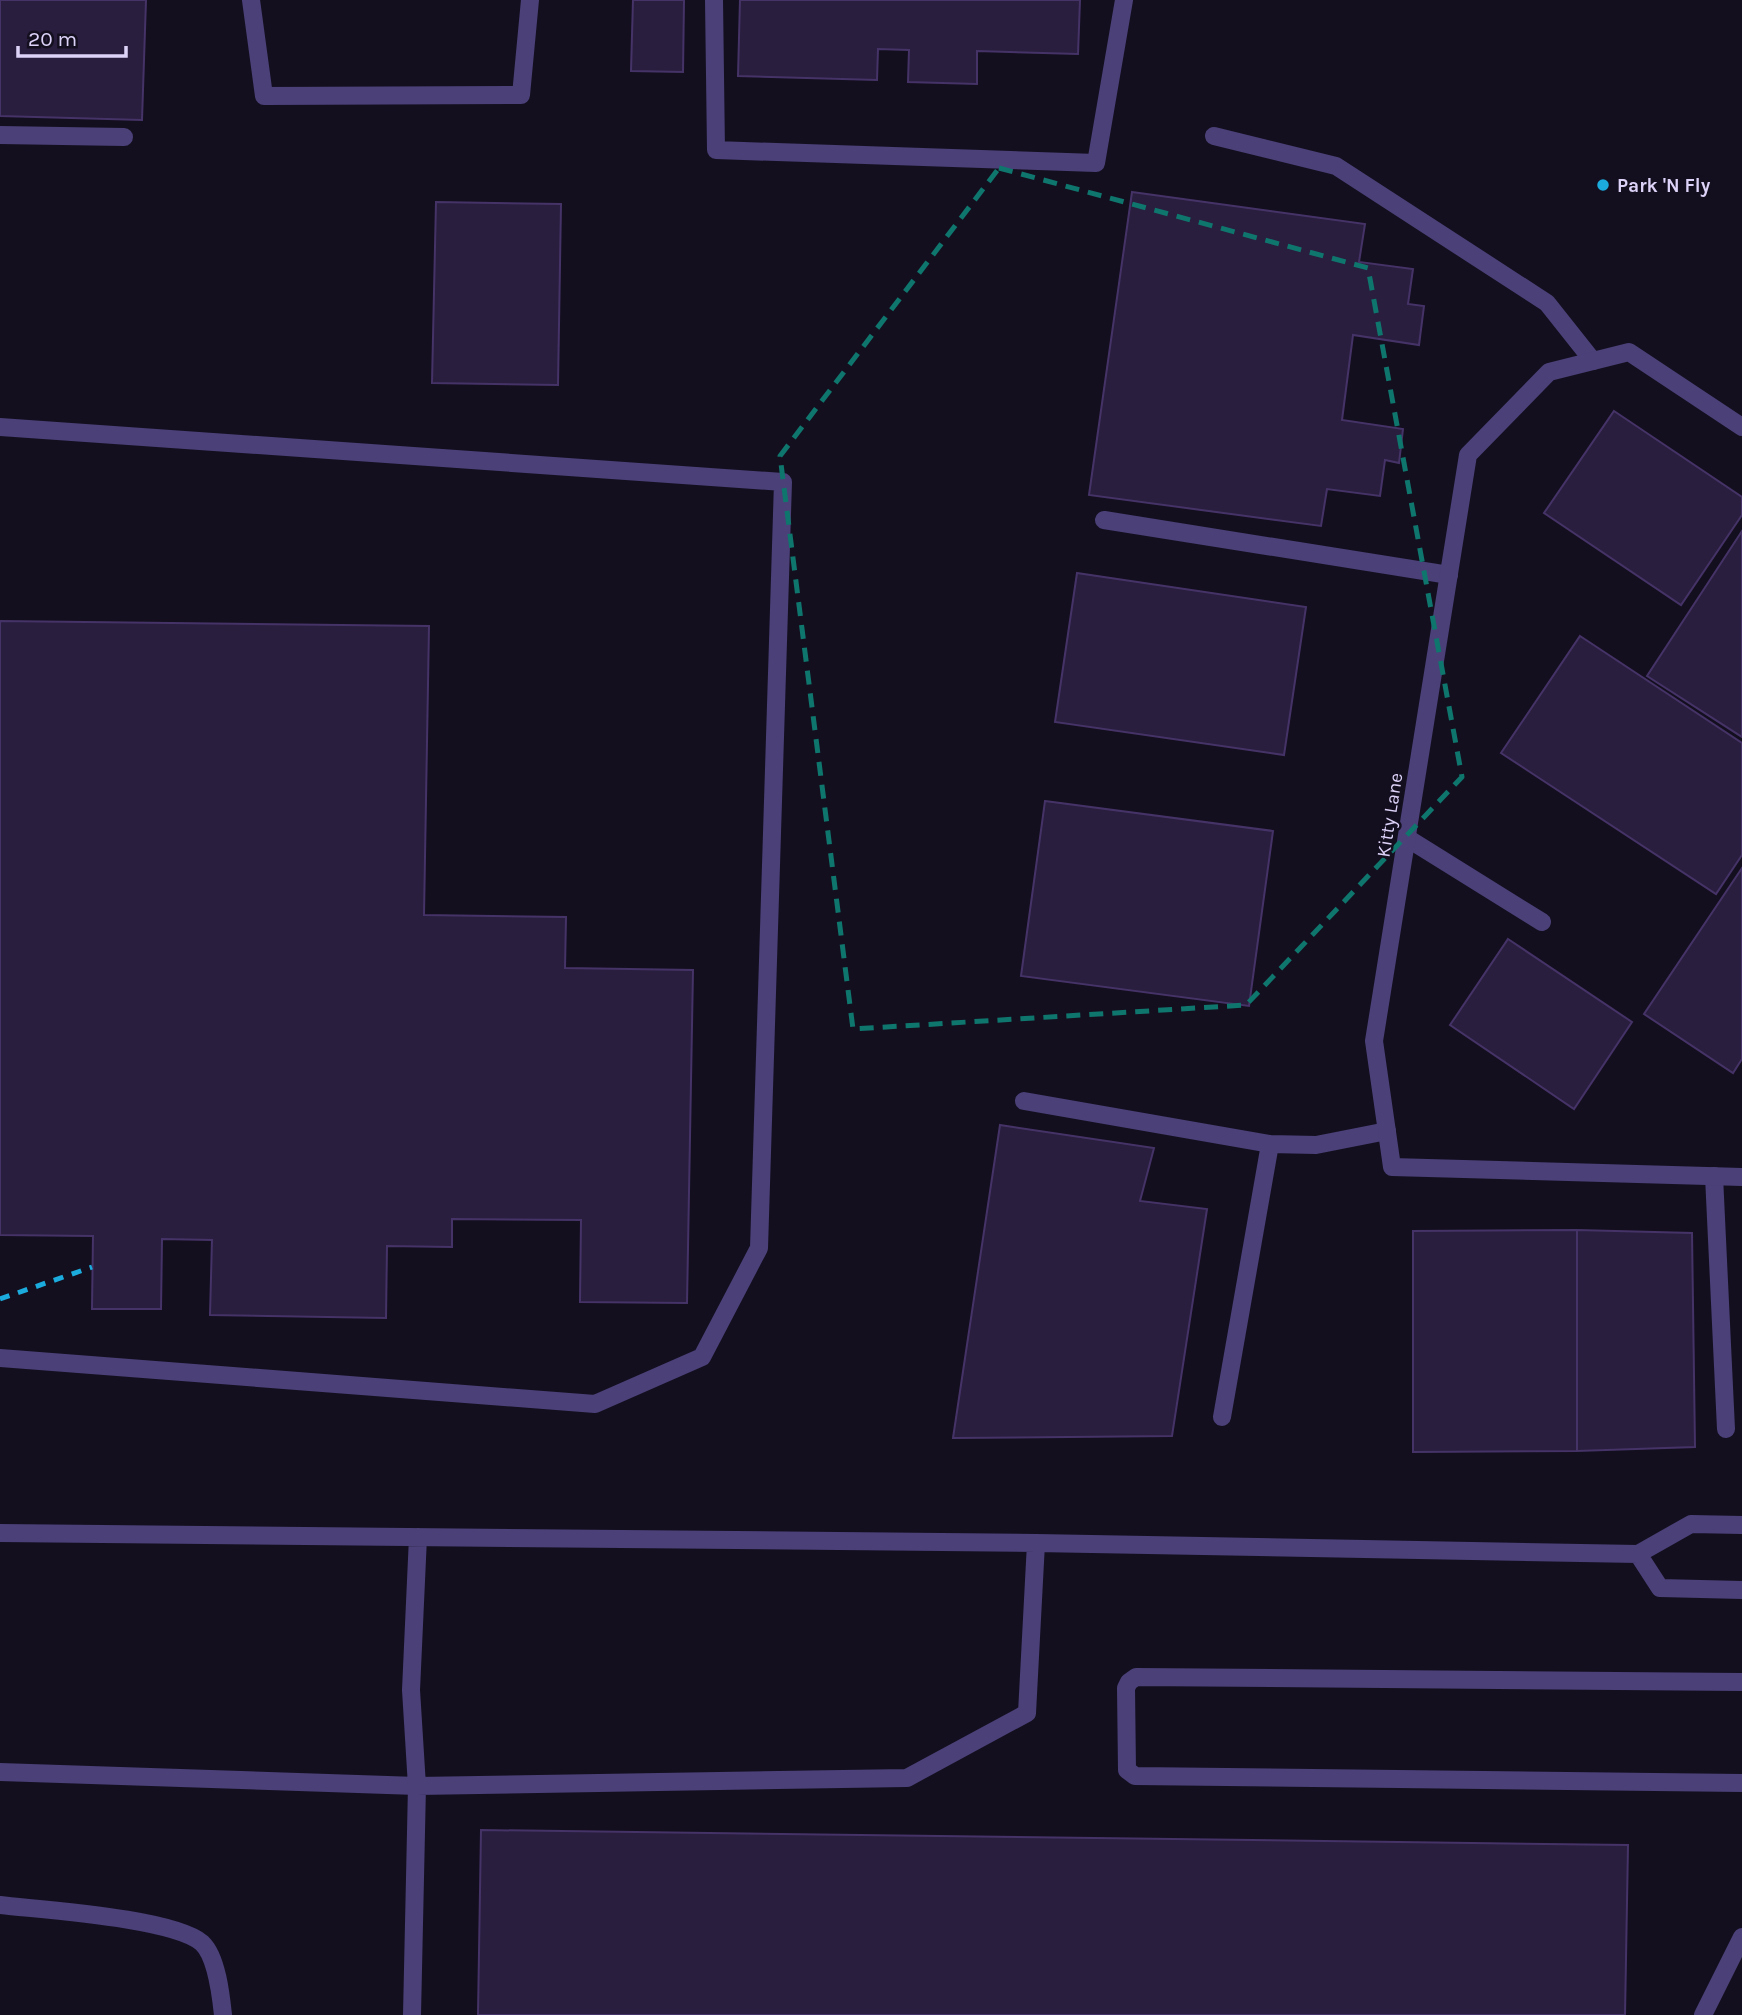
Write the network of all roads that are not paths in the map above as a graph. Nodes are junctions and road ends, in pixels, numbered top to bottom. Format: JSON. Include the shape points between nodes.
{"nodes":[{"id":1,"x":251,"y":0,"type":"edge"},
{"id":2,"x":530,"y":0,"type":"edge"},
{"id":3,"x":713,"y":0,"type":"edge"},
{"id":4,"x":1125,"y":0,"type":"edge"},
{"id":5,"x":0,"y":135,"type":"edge"},
{"id":6,"x":1214,"y":136,"type":"dead end"},
{"id":7,"x":124,"y":137,"type":"dead end"},
{"id":8,"x":1593,"y":361,"type":"junction"},
{"id":9,"x":0,"y":427,"type":"edge"},
{"id":10,"x":1742,"y":427,"type":"edge"},
{"id":11,"x":1104,"y":520,"type":"dead end"},
{"id":12,"x":1448,"y":575,"type":"junction"},
{"id":13,"x":1407,"y":838,"type":"junction"},
{"id":14,"x":1542,"y":922,"type":"dead end"},
{"id":15,"x":1024,"y":1101,"type":"dead end"},
{"id":16,"x":1387,"y":1131,"type":"junction"},
{"id":17,"x":1270,"y":1144,"type":"junction"},
{"id":18,"x":1714,"y":1176,"type":"junction"},
{"id":19,"x":1742,"y":1177,"type":"edge"},
{"id":20,"x":0,"y":1358,"type":"edge"},
{"id":21,"x":1222,"y":1417,"type":"dead end"},
{"id":22,"x":1726,"y":1429,"type":"dead end"},
{"id":23,"x":1742,"y":1525,"type":"edge"},
{"id":24,"x":0,"y":1533,"type":"edge"},
{"id":25,"x":418,"y":1537,"type":"junction"},
{"id":26,"x":1036,"y":1543,"type":"junction"},
{"id":27,"x":1638,"y":1554,"type":"junction"},
{"id":28,"x":1742,"y":1590,"type":"edge"},
{"id":29,"x":1742,"y":1682,"type":"edge"},
{"id":30,"x":0,"y":1772,"type":"edge"},
{"id":31,"x":1742,"y":1783,"type":"edge"},
{"id":32,"x":417,"y":1786,"type":"junction"},
{"id":33,"x":0,"y":1905,"type":"edge"},
{"id":34,"x":1742,"y":1937,"type":"edge"},
{"id":35,"x":223,"y":2015,"type":"edge"},
{"id":36,"x":412,"y":2015,"type":"edge"},
{"id":37,"x":1703,"y":2015,"type":"edge"}],
"edges":[{"from":1,"to":2,"type":"street","via":[[264,96],[521,96]]},
{"from":3,"to":4,"type":"street","via":[[716,150],[1096,163]]},
{"from":5,"to":7,"type":"street"},
{"from":6,"to":8,"type":"street","via":[[1336,166],[1548,303]]},
{"from":8,"to":10,"type":"street","name":"Kitty Lane","via":[[1629,352]]},
{"from":8,"to":12,"type":"street","name":"Kitty Lane","via":[[1549,372],[1468,455]]},
{"from":9,"to":20,"type":"street","via":[[783,482],[759,1248],[702,1357],[595,1404]]},
{"from":11,"to":12,"type":"street"},
{"from":12,"to":13,"type":"street","name":"Kitty Lane"},
{"from":13,"to":14,"type":"street"},
{"from":13,"to":16,"type":"street","name":"Kitty Lane","via":[[1374,1041]]},
{"from":15,"to":17,"type":"street"},
{"from":16,"to":17,"type":"street","via":[[1316,1145]]},
{"from":16,"to":18,"type":"street","name":"Kitty Lane","via":[[1392,1167]]},
{"from":17,"to":21,"type":"street"},
{"from":18,"to":19,"type":"street","name":"Kitty Lane"},
{"from":18,"to":22,"type":"street"},
{"from":23,"to":27,"type":"street","via":[[1692,1524]]},
{"from":24,"to":25,"type":"street"},
{"from":25,"to":26,"type":"street"},
{"from":25,"to":32,"type":"street","via":[[411,1690]]},
{"from":26,"to":27,"type":"street"},
{"from":26,"to":32,"type":"street","via":[[1027,1713],[907,1778]]},
{"from":27,"to":28,"type":"street","via":[[1660,1588]]},
{"from":29,"to":31,"type":"street","via":[[1136,1677],[1126,1688],[1127,1770],[1135,1776]]},
{"from":30,"to":32,"type":"street"},
{"from":32,"to":36,"type":"street"},
{"from":33,"to":35,"type":"street","via":[[175,1930],[203,1944],[218,1975]]},
{"from":34,"to":37,"type":"street"}]}
